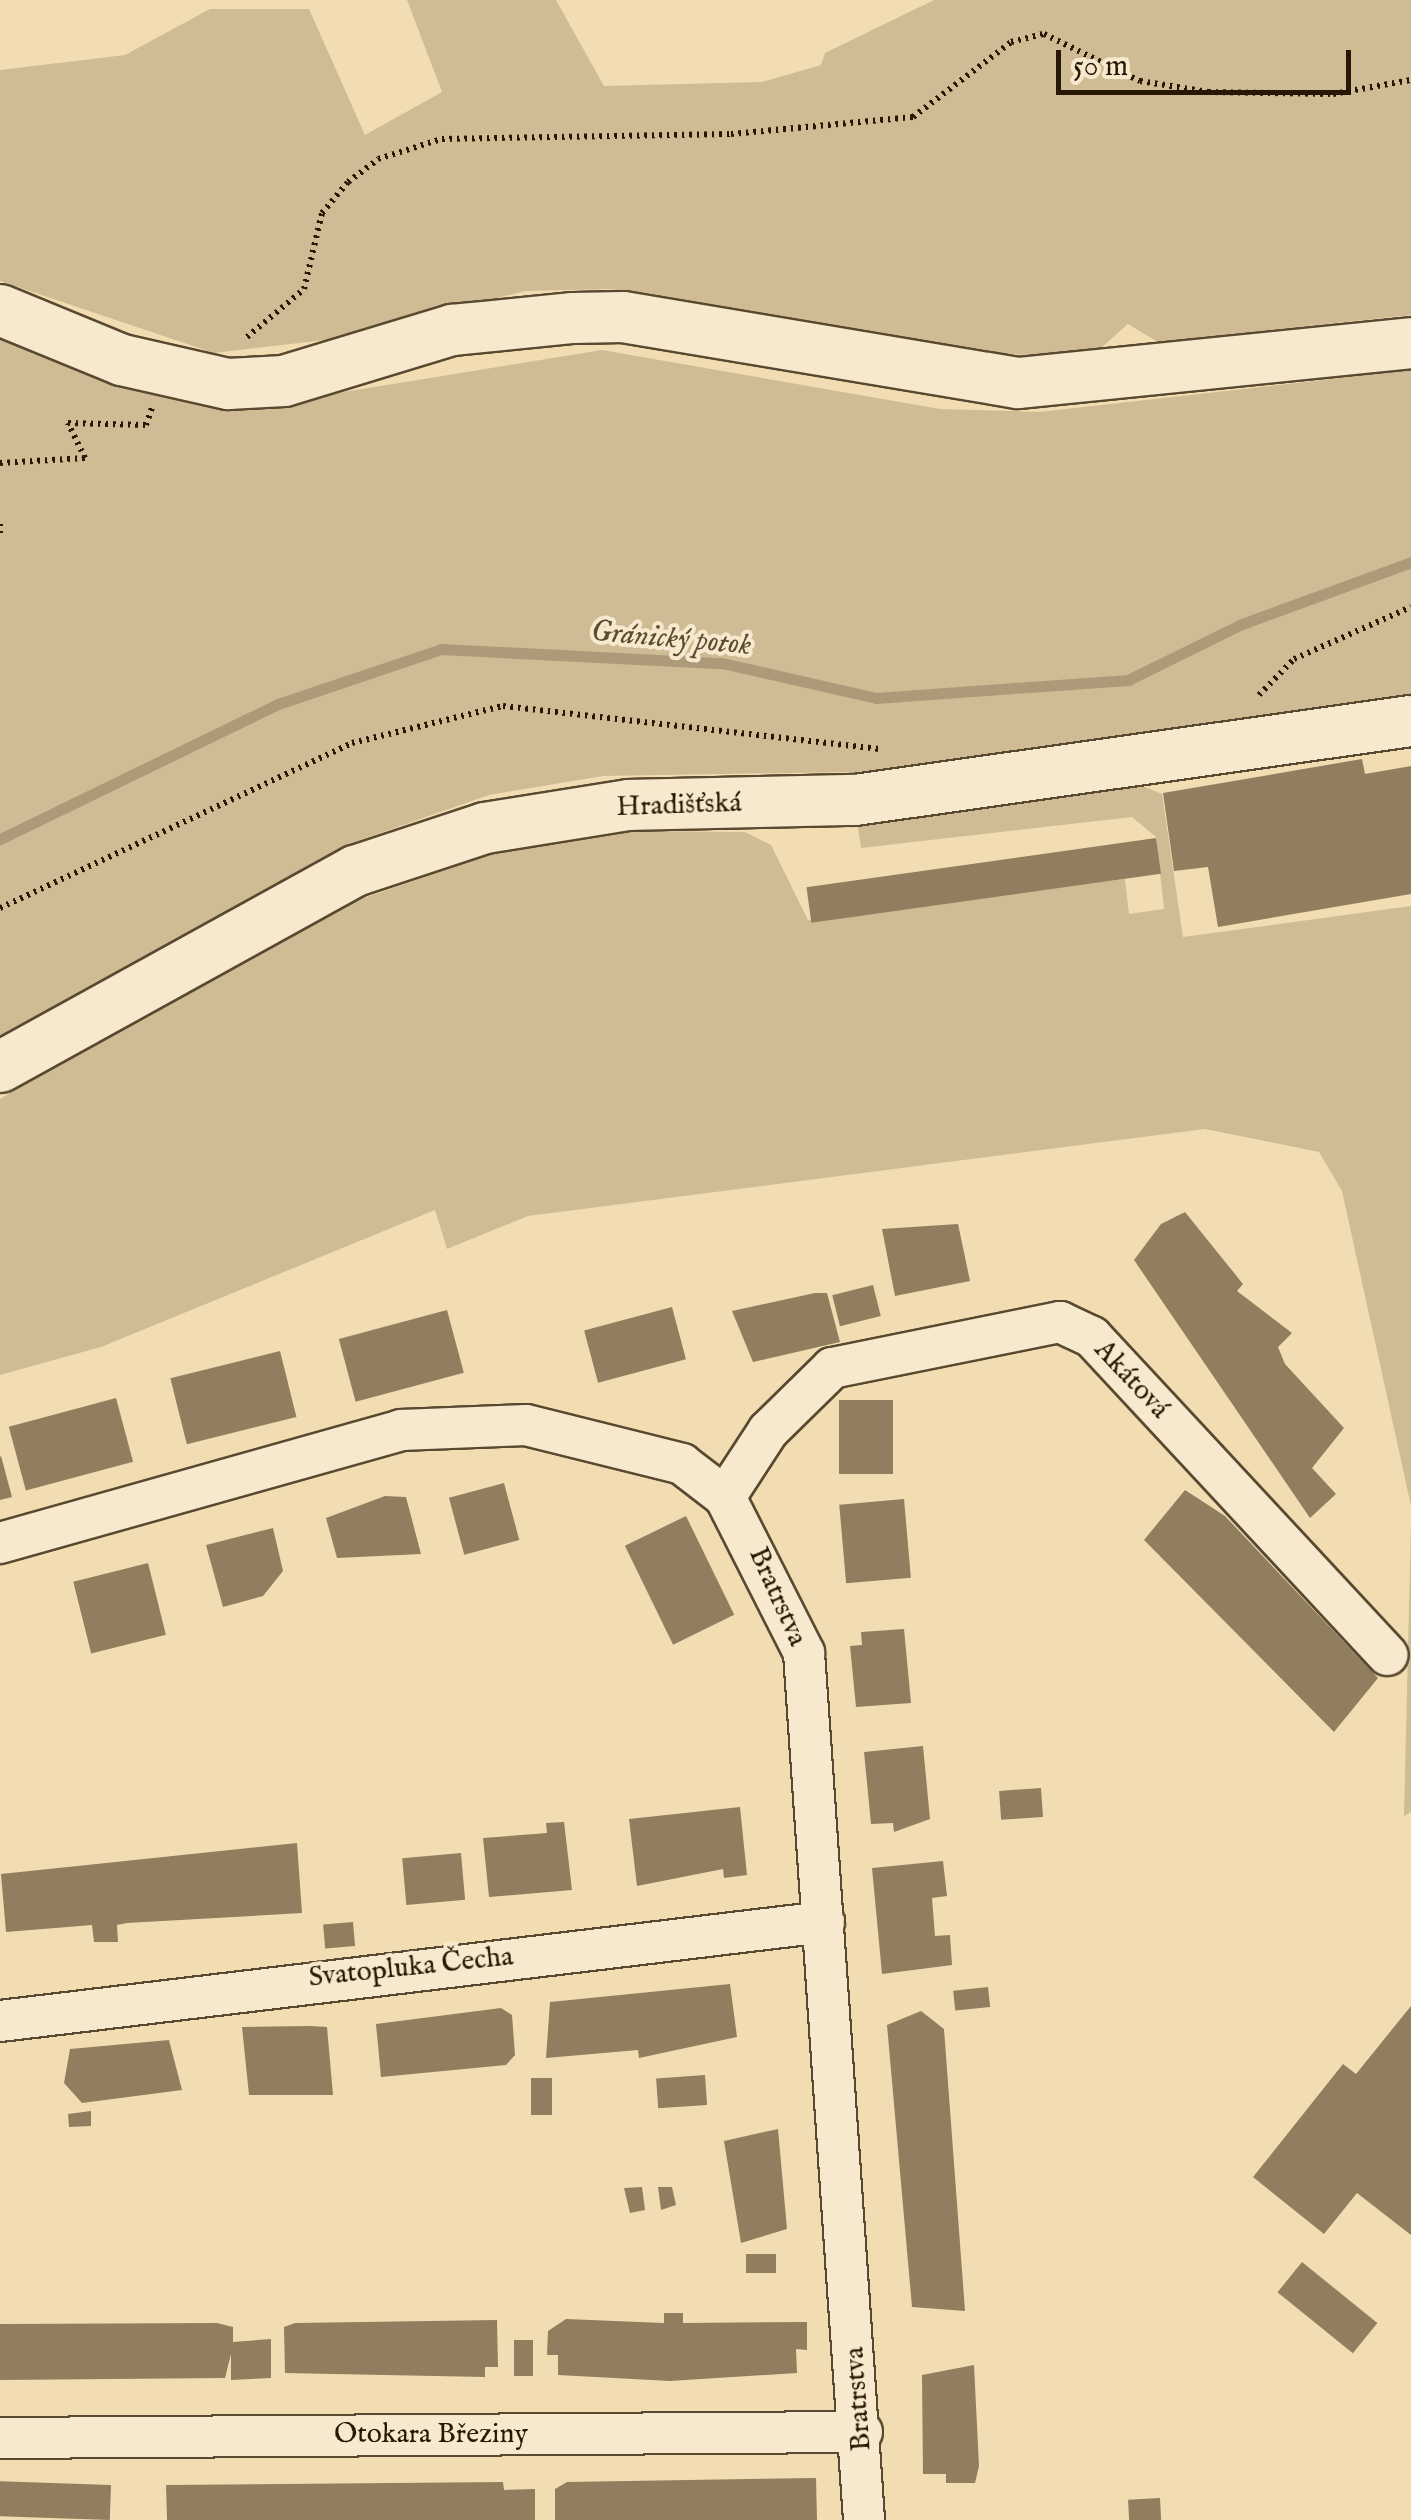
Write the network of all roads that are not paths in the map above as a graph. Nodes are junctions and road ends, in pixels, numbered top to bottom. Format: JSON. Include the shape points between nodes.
{"nodes":[{"id":1,"x":0,"y":310,"type":"edge"},
{"id":2,"x":1411,"y":343,"type":"edge"},
{"id":3,"x":1411,"y":721,"type":"edge"},
{"id":4,"x":0,"y":1066,"type":"edge"},
{"id":5,"x":725,"y":1497,"type":"junction"},
{"id":6,"x":0,"y":1544,"type":"edge"},
{"id":7,"x":1386,"y":1655,"type":"dead end"},
{"id":8,"x":824,"y":1922,"type":"junction"},
{"id":9,"x":0,"y":2020,"type":"edge"},
{"id":10,"x":862,"y":2432,"type":"junction"},
{"id":11,"x":0,"y":2438,"type":"edge"},
{"id":12,"x":864,"y":2520,"type":"edge"}],
"edges":[{"from":1,"to":2,"type":"street","via":[[164,373],[284,381],[452,330],[624,317],[1018,383]]},
{"from":3,"to":4,"type":"street","name":"Hradišťská","via":[[855,800],[629,805],[485,828],[355,870]]},
{"from":5,"to":6,"type":"street","name":"Bratrstva","via":[[682,1464],[526,1425],[400,1430]]},
{"from":5,"to":7,"type":"street","name":"Akátová","via":[[768,1431],[832,1368],[1060,1322],[1092,1337]]},
{"from":5,"to":8,"type":"street","name":"Bratrstva","via":[[804,1653]]},
{"from":8,"to":9,"type":"street","name":"Svatopluka Čecha"},
{"from":8,"to":10,"type":"street","name":"Bratrstva"},
{"from":10,"to":11,"type":"street","name":"Otokara Březiny"},
{"from":10,"to":12,"type":"street","name":"Bratrstva"}]}
